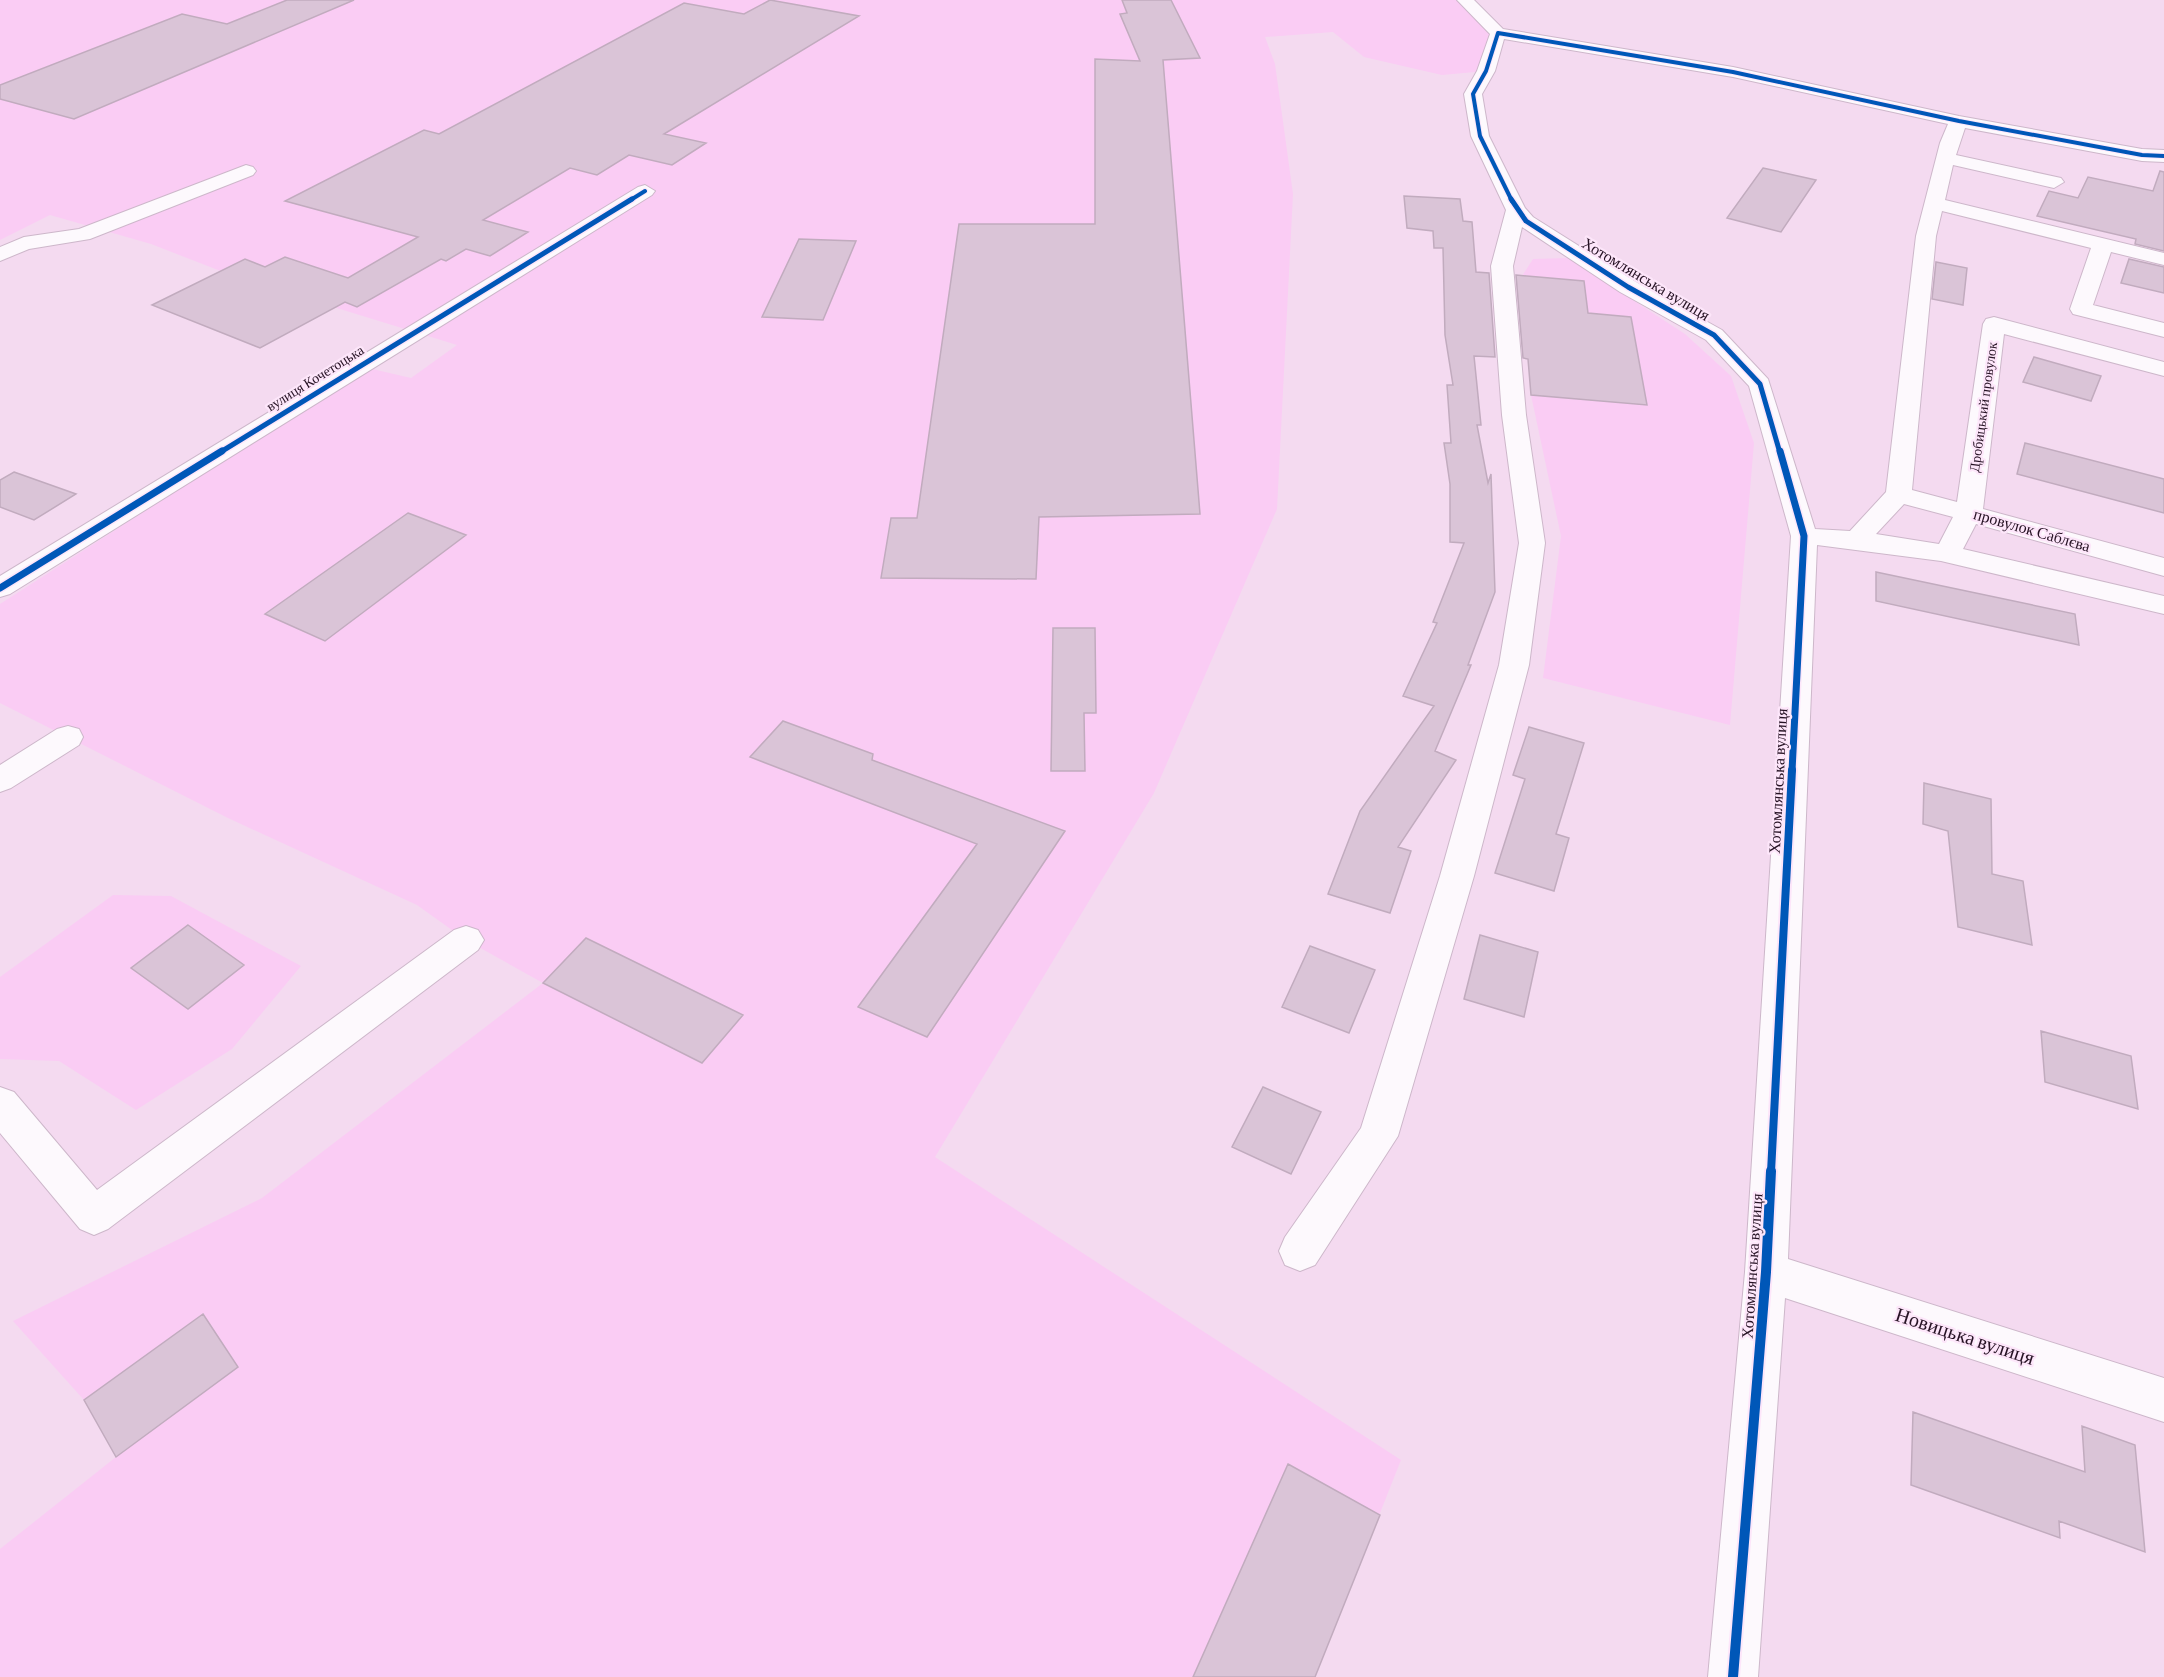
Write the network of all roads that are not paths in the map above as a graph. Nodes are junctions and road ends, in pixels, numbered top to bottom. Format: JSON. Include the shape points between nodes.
{"nodes":[{"id":1,"x":1465,"y":0,"type":"edge"},
{"id":2,"x":1498,"y":33,"type":"junction"},
{"id":3,"x":1959,"y":121,"type":"junction"},
{"id":4,"x":1947,"y":151,"type":"junction"},
{"id":5,"x":2164,"y":156,"type":"edge"},
{"id":6,"x":246,"y":171,"type":"dead end"},
{"id":7,"x":2054,"y":182,"type":"dead end"},
{"id":8,"x":645,"y":191,"type":"dead end"},
{"id":9,"x":1934,"y":203,"type":"junction"},
{"id":10,"x":1516,"y":210,"type":"junction"},
{"id":11,"x":2103,"y":244,"type":"junction"},
{"id":12,"x":0,"y":255,"type":"edge"},
{"id":13,"x":2164,"y":259,"type":"edge"},
{"id":14,"x":2164,"y":330,"type":"edge"},
{"id":15,"x":2164,"y":369,"type":"edge"},
{"id":16,"x":1899,"y":494,"type":"junction"},
{"id":17,"x":1969,"y":512,"type":"junction"},
{"id":18,"x":1804,"y":536,"type":"junction"},
{"id":19,"x":1858,"y":538,"type":"junction"},
{"id":20,"x":1947,"y":552,"type":"junction"},
{"id":21,"x":2164,"y":567,"type":"edge"},
{"id":22,"x":0,"y":588,"type":"edge"},
{"id":23,"x":2163,"y":609,"type":"edge"},
{"id":24,"x":68,"y":737,"type":"dead end"},
{"id":25,"x":0,"y":780,"type":"edge"},
{"id":26,"x":466,"y":940,"type":"dead end"},
{"id":27,"x":0,"y":1104,"type":"edge"},
{"id":28,"x":1300,"y":1251,"type":"dead end"},
{"id":29,"x":1766,"y":1272,"type":"junction"},
{"id":30,"x":2164,"y":1400,"type":"edge"},
{"id":31,"x":1733,"y":1677,"type":"edge"}],
"edges":[{"from":1,"to":2,"type":"street"},
{"from":2,"to":3,"type":"street","via":[[1733,72]]},
{"from":2,"to":10,"type":"street","name":"Хотомлянська вулиця","via":[[1486,71],[1473,94],[1480,136]]},
{"from":3,"to":4,"type":"street"},
{"from":3,"to":5,"type":"street"},
{"from":4,"to":7,"type":"street"},
{"from":4,"to":9,"type":"street"},
{"from":6,"to":12,"type":"street","via":[[83,235],[24,243]]},
{"from":8,"to":22,"type":"street","name":"вулиця Кочетоцька"},
{"from":9,"to":11,"type":"street"},
{"from":9,"to":16,"type":"street","via":[[1926,236]]},
{"from":10,"to":18,"type":"street","name":"Хотомлянська вулиця","via":[[1526,221],[1628,287],[1714,335],[1760,384]]},
{"from":10,"to":28,"type":"street","via":[[1502,266],[1514,415],[1532,543],[1514,665],[1458,876],[1378,1136]]},
{"from":11,"to":13,"type":"street"},
{"from":11,"to":14,"type":"street","via":[[2081,309]]},
{"from":15,"to":17,"type":"street","name":"Дробицький провулок","via":[[1994,324]]},
{"from":16,"to":17,"type":"street","name":"провулок Саблєва"},
{"from":16,"to":19,"type":"street"},
{"from":17,"to":20,"type":"street","name":"Дробицький провулок"},
{"from":17,"to":21,"type":"street","name":"провулок Саблєва"},
{"from":18,"to":19,"type":"street"},
{"from":18,"to":29,"type":"street","name":"Хотомлянська вулиця"},
{"from":19,"to":20,"type":"street"},
{"from":20,"to":23,"type":"street"},
{"from":24,"to":25,"type":"street"},
{"from":26,"to":27,"type":"street","via":[[94,1216]]},
{"from":29,"to":30,"type":"street","name":"Новицька вулиця"},
{"from":29,"to":31,"type":"street","name":"Хотомлянська вулиця"}]}
